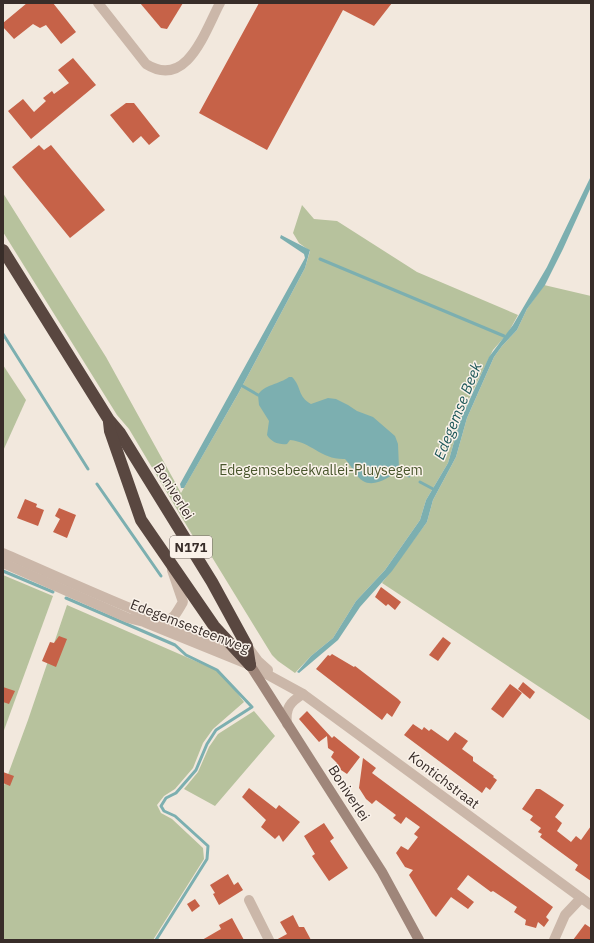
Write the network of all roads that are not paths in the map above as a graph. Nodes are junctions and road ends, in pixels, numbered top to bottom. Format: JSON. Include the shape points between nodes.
{"nodes":[{"id":1,"x":98,"y":3,"type":"edge"},
{"id":2,"x":220,"y":3,"type":"edge"},
{"id":3,"x":3,"y":250,"type":"edge"},
{"id":4,"x":109,"y":420,"type":"junction"},
{"id":5,"x":3,"y":553,"type":"edge"},
{"id":6,"x":168,"y":562,"type":"junction"},
{"id":7,"x":3,"y":563,"type":"edge"},
{"id":8,"x":166,"y":620,"type":"junction"},
{"id":9,"x":247,"y":646,"type":"junction"},
{"id":10,"x":250,"y":665,"type":"junction"},
{"id":11,"x":278,"y":679,"type":"junction"},
{"id":12,"x":303,"y":694,"type":"junction"},
{"id":13,"x":287,"y":724,"type":"junction"},
{"id":14,"x":581,"y":898,"type":"junction"},
{"id":15,"x":249,"y":900,"type":"dead end"},
{"id":16,"x":591,"y":905,"type":"edge"},
{"id":17,"x":268,"y":940,"type":"edge"},
{"id":18,"x":419,"y":940,"type":"edge"},
{"id":19,"x":554,"y":940,"type":"edge"}],
"edges":[{"from":1,"to":2,"type":"street","via":[[146,64],[168,72],[181,67],[191,56]]},
{"from":3,"to":4,"type":"highway","name":"Boniverlei","number":"N171"},
{"from":4,"to":6,"type":"highway","name":"Boniverlei","number":"N171","via":[[110,431],[138,514]]},
{"from":4,"to":9,"type":"highway","name":"Boniverlei","number":"N171","via":[[168,509]]},
{"from":5,"to":8,"type":"street","name":"Edegemsesteenweg","via":[[137,611]]},
{"from":6,"to":8,"type":"street","name":"Boniverlei","via":[[183,602],[176,614]]},
{"from":6,"to":10,"type":"highway","name":"Boniverlei","number":"N171","via":[[214,626]]},
{"from":7,"to":10,"type":"street","name":"Edegemsesteenweg","via":[[128,618],[144,622]]},
{"from":8,"to":10,"type":"street","name":"Edegemsesteenweg","via":[[220,643]]},
{"from":9,"to":10,"type":"highway","name":"Boniverlei","number":"N171"},
{"from":9,"to":11,"type":"street","name":"Kontichstraat","via":[[258,661]]},
{"from":10,"to":11,"type":"street","name":"Kontichstraat"},
{"from":10,"to":13,"type":"main road","name":"Boniverlei","number":"N171"},
{"from":11,"to":12,"type":"street","name":"Kontichstraat"},
{"from":12,"to":13,"type":"street","via":[[289,704],[286,712]]},
{"from":12,"to":14,"type":"street","name":"Kontichstraat"},
{"from":13,"to":18,"type":"main road","name":"Boniverlei","number":"N171","via":[[382,872]]},
{"from":14,"to":16,"type":"street","name":"Kontichstraat"},
{"from":14,"to":19,"type":"street","via":[[565,915]]},
{"from":15,"to":17,"type":"street"}]}
